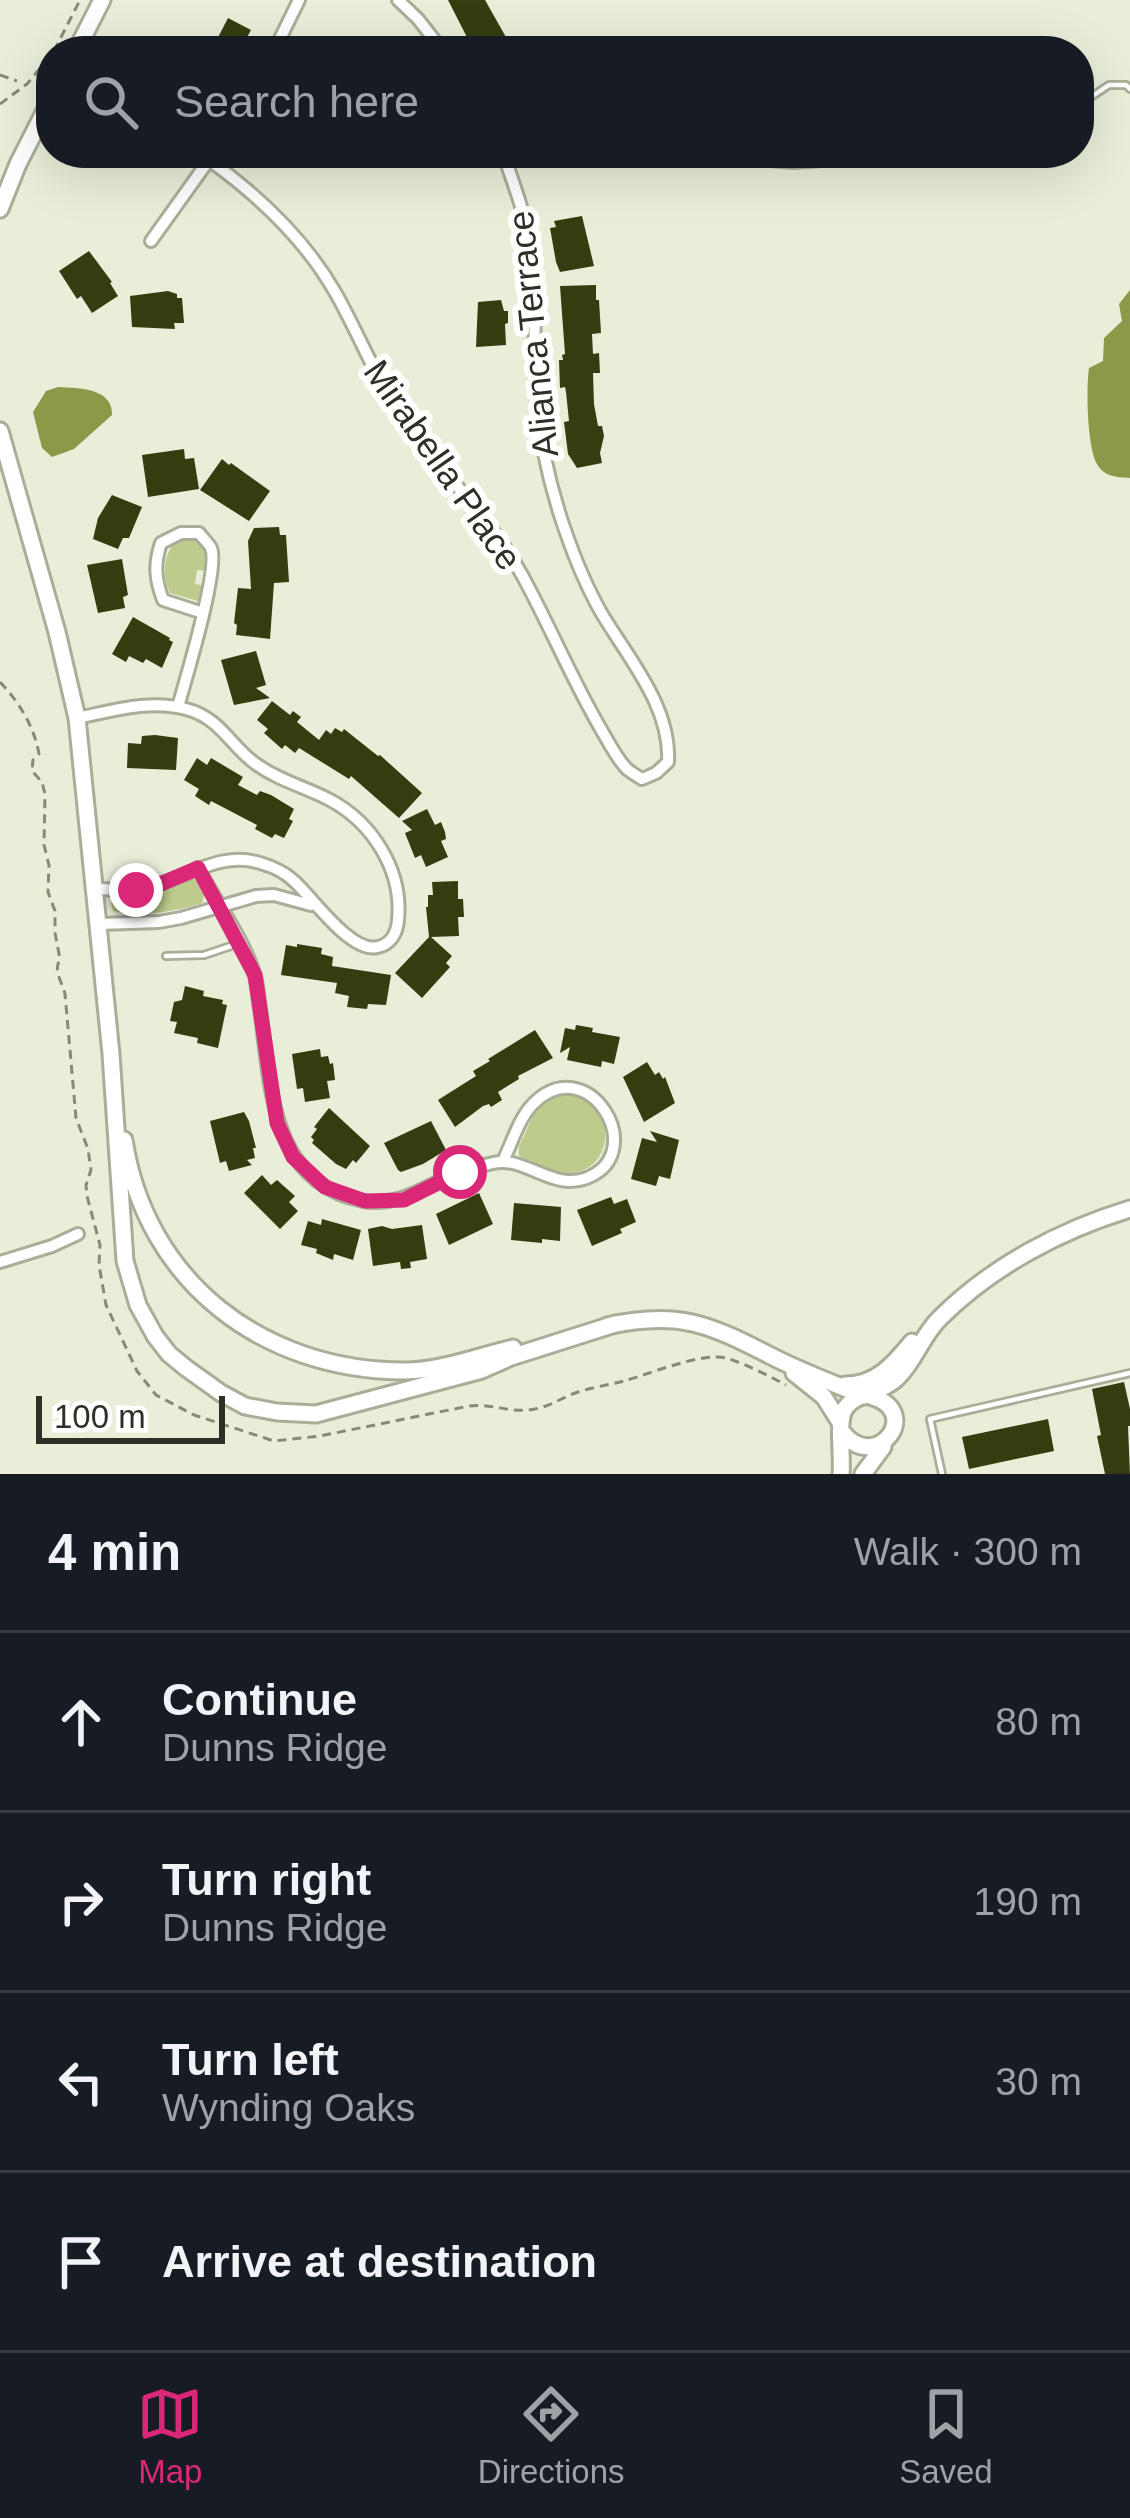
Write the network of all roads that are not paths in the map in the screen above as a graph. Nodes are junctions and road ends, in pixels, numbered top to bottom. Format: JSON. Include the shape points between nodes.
{"nodes":[{"id":1,"x":102,"y":0,"type":"edge"},
{"id":2,"x":299,"y":0,"type":"edge"},
{"id":3,"x":398,"y":0,"type":"edge"},
{"id":4,"x":84,"y":36,"type":"edge"},
{"id":5,"x":281,"y":36,"type":"edge"},
{"id":6,"x":431,"y":36,"type":"edge"},
{"id":7,"x":1130,"y":89,"type":"edge"},
{"id":8,"x":1094,"y":95,"type":"edge"},
{"id":9,"x":36,"y":129,"type":"edge"},
{"id":10,"x":203,"y":168,"type":"edge"},
{"id":11,"x":224,"y":168,"type":"edge"},
{"id":12,"x":508,"y":168,"type":"edge"},
{"id":13,"x":0,"y":209,"type":"edge"},
{"id":14,"x":151,"y":241,"type":"dead end"},
{"id":15,"x":0,"y":431,"type":"edge"},
{"id":16,"x":203,"y":613,"type":"junction"},
{"id":17,"x":178,"y":707,"type":"junction"},
{"id":18,"x":77,"y":718,"type":"junction"},
{"id":19,"x":656,"y":773,"type":"joint"},
{"id":20,"x":198,"y":868,"type":"junction"},
{"id":21,"x":95,"y":889,"type":"junction"},
{"id":22,"x":314,"y":906,"type":"junction"},
{"id":23,"x":218,"y":907,"type":"junction"},
{"id":24,"x":99,"y":924,"type":"junction"},
{"id":25,"x":240,"y":943,"type":"junction"},
{"id":26,"x":166,"y":956,"type":"dead end"},
{"id":27,"x":111,"y":1054,"type":"junction"},
{"id":28,"x":503,"y":1161,"type":"junction"},
{"id":29,"x":1130,"y":1209,"type":"edge"},
{"id":30,"x":78,"y":1234,"type":"dead end"},
{"id":31,"x":0,"y":1262,"type":"edge"},
{"id":32,"x":937,"y":1320,"type":"junction"},
{"id":33,"x":615,"y":1324,"type":"junction"},
{"id":34,"x":778,"y":1360,"type":"junction"},
{"id":35,"x":1130,"y":1373,"type":"edge"},
{"id":36,"x":836,"y":1384,"type":"junction"},
{"id":37,"x":867,"y":1396,"type":"junction"},
{"id":38,"x":842,"y":1429,"type":"junction"},
{"id":39,"x":886,"y":1443,"type":"junction"},
{"id":40,"x":841,"y":1474,"type":"edge"},
{"id":41,"x":863,"y":1474,"type":"edge"},
{"id":42,"x":942,"y":1474,"type":"edge"}],
"edges":[{"from":1,"to":4,"type":"street"},
{"from":2,"to":5,"type":"street"},
{"from":3,"to":6,"type":"street"},
{"from":7,"to":8,"type":"lane","via":[[1109,85]]},
{"from":9,"to":13,"type":"street"},
{"from":10,"to":14,"type":"street"},
{"from":11,"to":19,"type":"street","name":"Mirabella Place","via":[[279,218],[332,287],[400,413],[521,574],[628,770],[642,779]]},
{"from":12,"to":19,"type":"street","name":"Alianca Terrace","via":[[531,248],[544,456],[580,569],[664,722],[668,762]]},
{"from":15,"to":18,"type":"street"},
{"from":16,"to":16,"type":"street","via":[[211,546],[199,533],[181,533],[160,543],[157,583],[163,599]]},
{"from":16,"to":17,"type":"street"},
{"from":17,"to":18,"type":"street"},
{"from":17,"to":22,"type":"street","via":[[213,722],[272,774],[345,809],[378,843],[398,898],[394,937],[384,946],[360,945]]},
{"from":18,"to":21,"type":"street"},
{"from":20,"to":21,"type":"street","via":[[156,886]]},
{"from":20,"to":22,"type":"street","via":[[262,863],[295,882]]},
{"from":20,"to":23,"type":"street"},
{"from":21,"to":24,"type":"street"},
{"from":22,"to":23,"type":"street","via":[[274,895]]},
{"from":23,"to":24,"type":"street","via":[[159,922]]},
{"from":23,"to":25,"type":"street"},
{"from":24,"to":27,"type":"street"},
{"from":25,"to":26,"type":"lane","via":[[204,956]]},
{"from":25,"to":28,"type":"street","via":[[255,975],[277,1123],[293,1157],[325,1187],[365,1201],[404,1200]]},
{"from":27,"to":33,"type":"street","via":[[129,1174],[146,1218],[197,1289],[264,1340],[338,1366],[410,1372]]},
{"from":27,"to":33,"type":"street","via":[[125,1261],[138,1305],[169,1354],[245,1406],[316,1414]]},
{"from":28,"to":28,"type":"street","via":[[529,1108],[547,1093],[574,1088],[610,1116],[614,1139],[592,1176],[549,1179]]},
{"from":29,"to":32,"type":"street","via":[[1072,1228]]},
{"from":30,"to":31,"type":"street"},
{"from":32,"to":36,"type":"street","via":[[874,1379]]},
{"from":32,"to":37,"type":"street","via":[[896,1380]]},
{"from":33,"to":34,"type":"street","via":[[692,1323]]},
{"from":34,"to":36,"type":"street"},
{"from":34,"to":38,"type":"street","via":[[824,1397]]},
{"from":35,"to":42,"type":"lane","via":[[930,1419]]},
{"from":36,"to":37,"type":"street"},
{"from":37,"to":38,"type":"street","via":[[846,1407]]},
{"from":37,"to":39,"type":"street","via":[[892,1409],[895,1427]]},
{"from":38,"to":39,"type":"street","via":[[862,1450]]},
{"from":38,"to":40,"type":"street"},
{"from":39,"to":41,"type":"street"}]}
